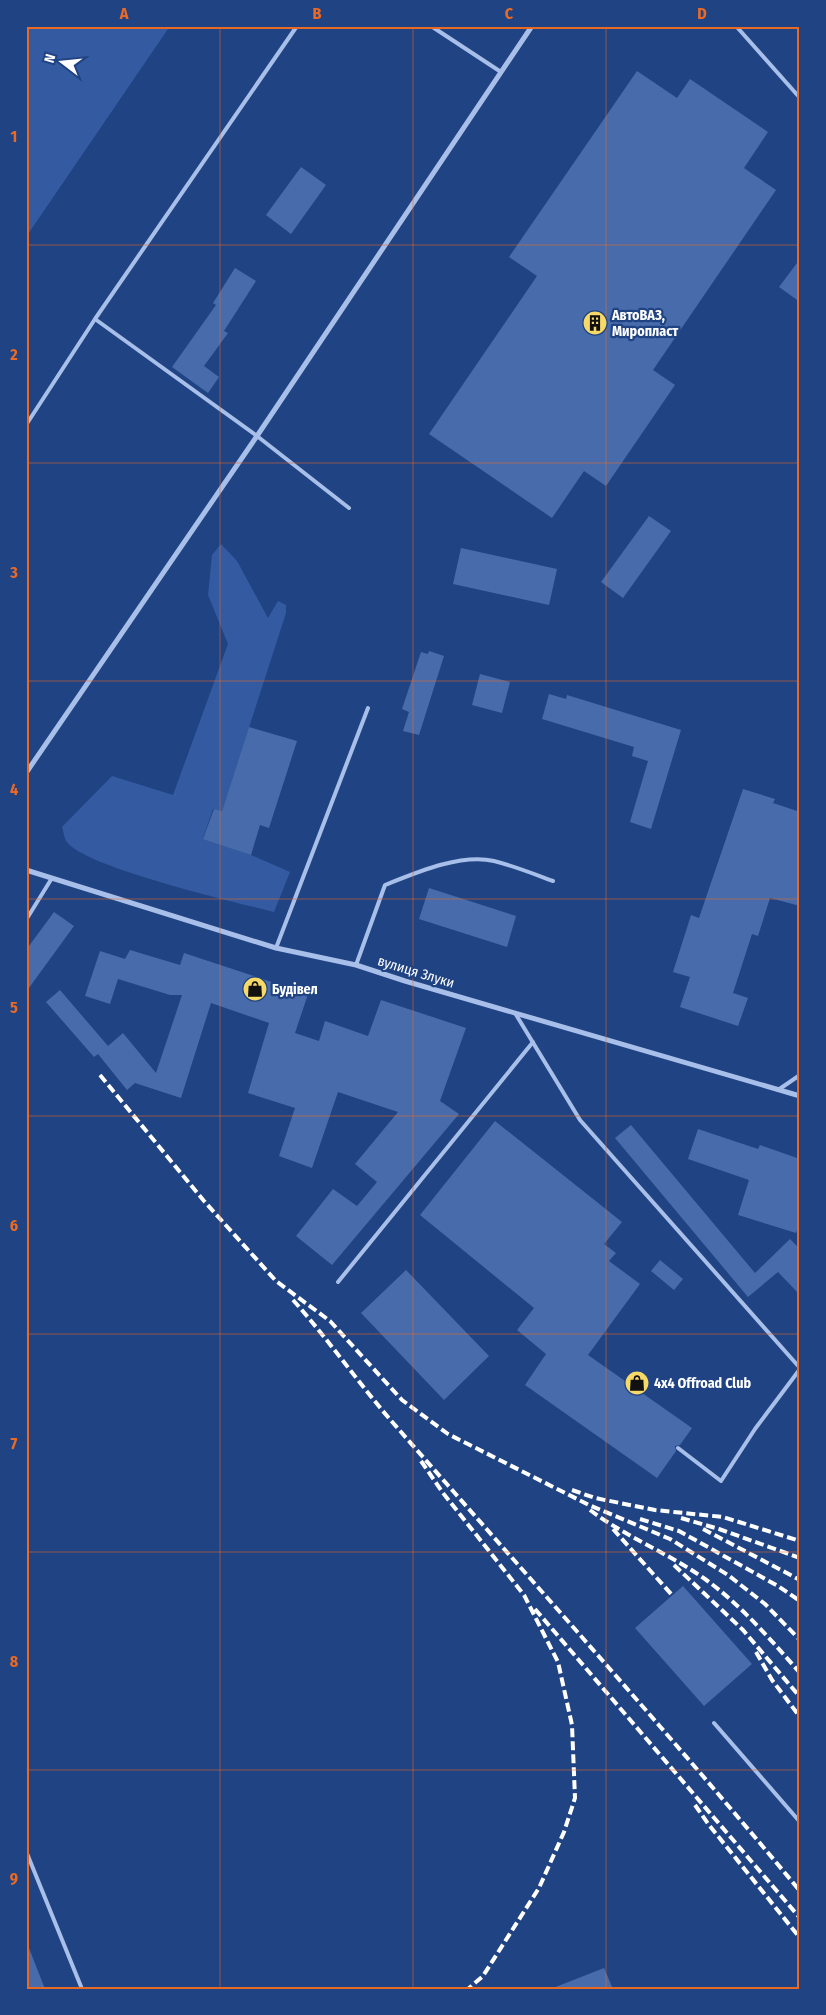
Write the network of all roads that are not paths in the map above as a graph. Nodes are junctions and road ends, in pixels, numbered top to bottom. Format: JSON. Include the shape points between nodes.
{"nodes":[{"id":1,"x":297,"y":26,"type":"edge"},
{"id":2,"x":431,"y":26,"type":"edge"},
{"id":3,"x":532,"y":26,"type":"edge"},
{"id":4,"x":736,"y":26,"type":"edge"},
{"id":5,"x":501,"y":72,"type":"junction"},
{"id":6,"x":800,"y":98,"type":"edge"},
{"id":7,"x":95,"y":319,"type":"junction"},
{"id":8,"x":26,"y":425,"type":"edge"},
{"id":9,"x":257,"y":436,"type":"junction"},
{"id":10,"x":349,"y":508,"type":"dead end"},
{"id":11,"x":368,"y":708,"type":"dead end"},
{"id":12,"x":26,"y":773,"type":"edge"},
{"id":13,"x":26,"y":870,"type":"edge"},
{"id":14,"x":52,"y":878,"type":"junction"},
{"id":15,"x":553,"y":881,"type":"dead end"},
{"id":16,"x":26,"y":920,"type":"edge"},
{"id":17,"x":276,"y":948,"type":"junction"},
{"id":18,"x":356,"y":965,"type":"junction"},
{"id":19,"x":514,"y":1013,"type":"junction"},
{"id":20,"x":532,"y":1042,"type":"junction"},
{"id":21,"x":800,"y":1075,"type":"edge"},
{"id":22,"x":778,"y":1090,"type":"junction"},
{"id":23,"x":800,"y":1096,"type":"edge"},
{"id":24,"x":338,"y":1282,"type":"dead end"},
{"id":25,"x":800,"y":1369,"type":"edge"},
{"id":26,"x":678,"y":1448,"type":"dead end"},
{"id":27,"x":714,"y":1723,"type":"dead end"},
{"id":28,"x":800,"y":1822,"type":"edge"},
{"id":29,"x":26,"y":1851,"type":"edge"},
{"id":30,"x":82,"y":1989,"type":"edge"}],
"edges":[{"from":1,"to":7,"type":"lane"},
{"from":2,"to":5,"type":"lane"},
{"from":3,"to":5,"type":"street"},
{"from":4,"to":6,"type":"lane"},
{"from":5,"to":9,"type":"street"},
{"from":7,"to":8,"type":"lane"},
{"from":7,"to":9,"type":"lane"},
{"from":9,"to":10,"type":"lane"},
{"from":9,"to":12,"type":"street"},
{"from":11,"to":17,"type":"lane"},
{"from":13,"to":14,"type":"street","name":"вулиця Злуки"},
{"from":14,"to":16,"type":"lane"},
{"from":14,"to":17,"type":"street","name":"вулиця Злуки"},
{"from":15,"to":18,"type":"lane","via":[[492,860],[459,860],[385,885]]},
{"from":17,"to":18,"type":"street","name":"вулиця Злуки"},
{"from":18,"to":19,"type":"street","name":"вулиця Злуки"},
{"from":19,"to":20,"type":"lane"},
{"from":19,"to":22,"type":"street","name":"вулиця Злуки"},
{"from":20,"to":24,"type":"lane"},
{"from":20,"to":25,"type":"lane","via":[[580,1120]]},
{"from":21,"to":22,"type":"lane"},
{"from":22,"to":23,"type":"street","name":"вулиця Злуки"},
{"from":25,"to":26,"type":"lane","via":[[721,1481]]},
{"from":27,"to":28,"type":"lane"},
{"from":29,"to":30,"type":"lane"}]}
